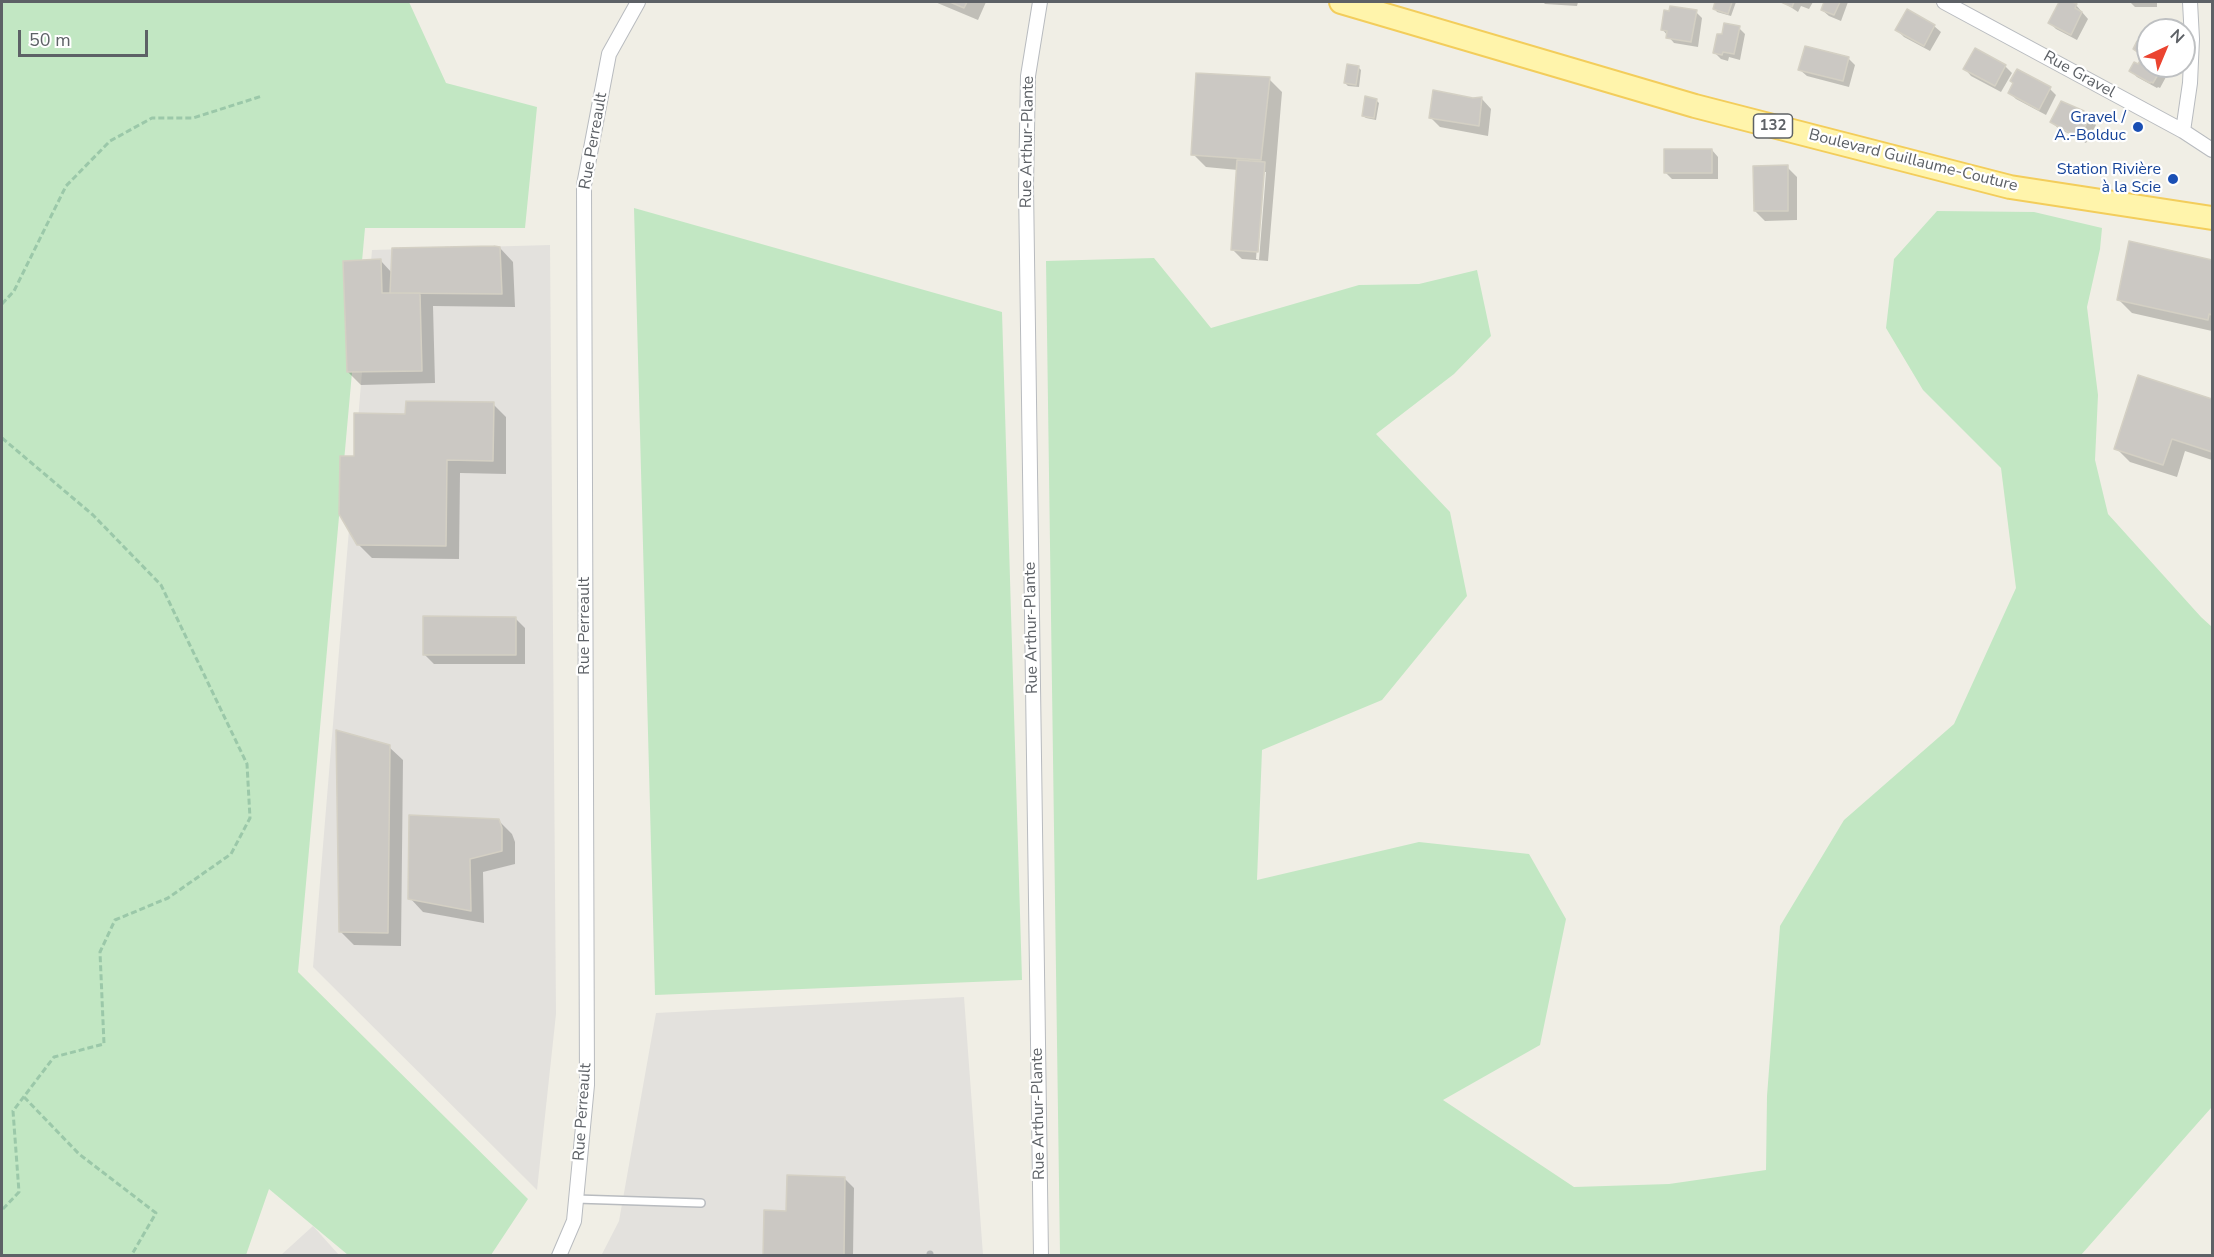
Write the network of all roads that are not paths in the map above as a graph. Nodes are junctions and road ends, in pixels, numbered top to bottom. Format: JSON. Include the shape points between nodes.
{"nodes":[{"id":1,"x":638,"y":2,"type":"edge"},
{"id":2,"x":1040,"y":2,"type":"edge"},
{"id":3,"x":1341,"y":2,"type":"edge"},
{"id":4,"x":1944,"y":2,"type":"edge"},
{"id":5,"x":2190,"y":2,"type":"edge"},
{"id":6,"x":2183,"y":131,"type":"junction"},
{"id":7,"x":2212,"y":150,"type":"edge"},
{"id":8,"x":2212,"y":218,"type":"edge"},
{"id":9,"x":576,"y":1199,"type":"junction"},
{"id":10,"x":701,"y":1203,"type":"dead end"},
{"id":11,"x":559,"y":1256,"type":"edge"},
{"id":12,"x":1041,"y":1256,"type":"edge"}],
"edges":[{"from":1,"to":9,"type":"street","name":"Rue Perreault","via":[[609,54],[584,186],[586,1085]]},
{"from":2,"to":12,"type":"street","name":"Rue Arthur-Plante","via":[[1028,76],[1026,186]]},
{"from":3,"to":8,"type":"main road","name":"Boulevard Guillaume-Couture","number":"132","via":[[1695,106],[2010,187]]},
{"from":4,"to":6,"type":"street","name":"Rue Gravel"},
{"from":5,"to":6,"type":"street","via":[[2190,83]]},
{"from":6,"to":7,"type":"street","name":"Rue Gravel"},
{"from":9,"to":10,"type":"lane"},
{"from":9,"to":11,"type":"street","name":"Rue Perreault","via":[[574,1221]]}]}
